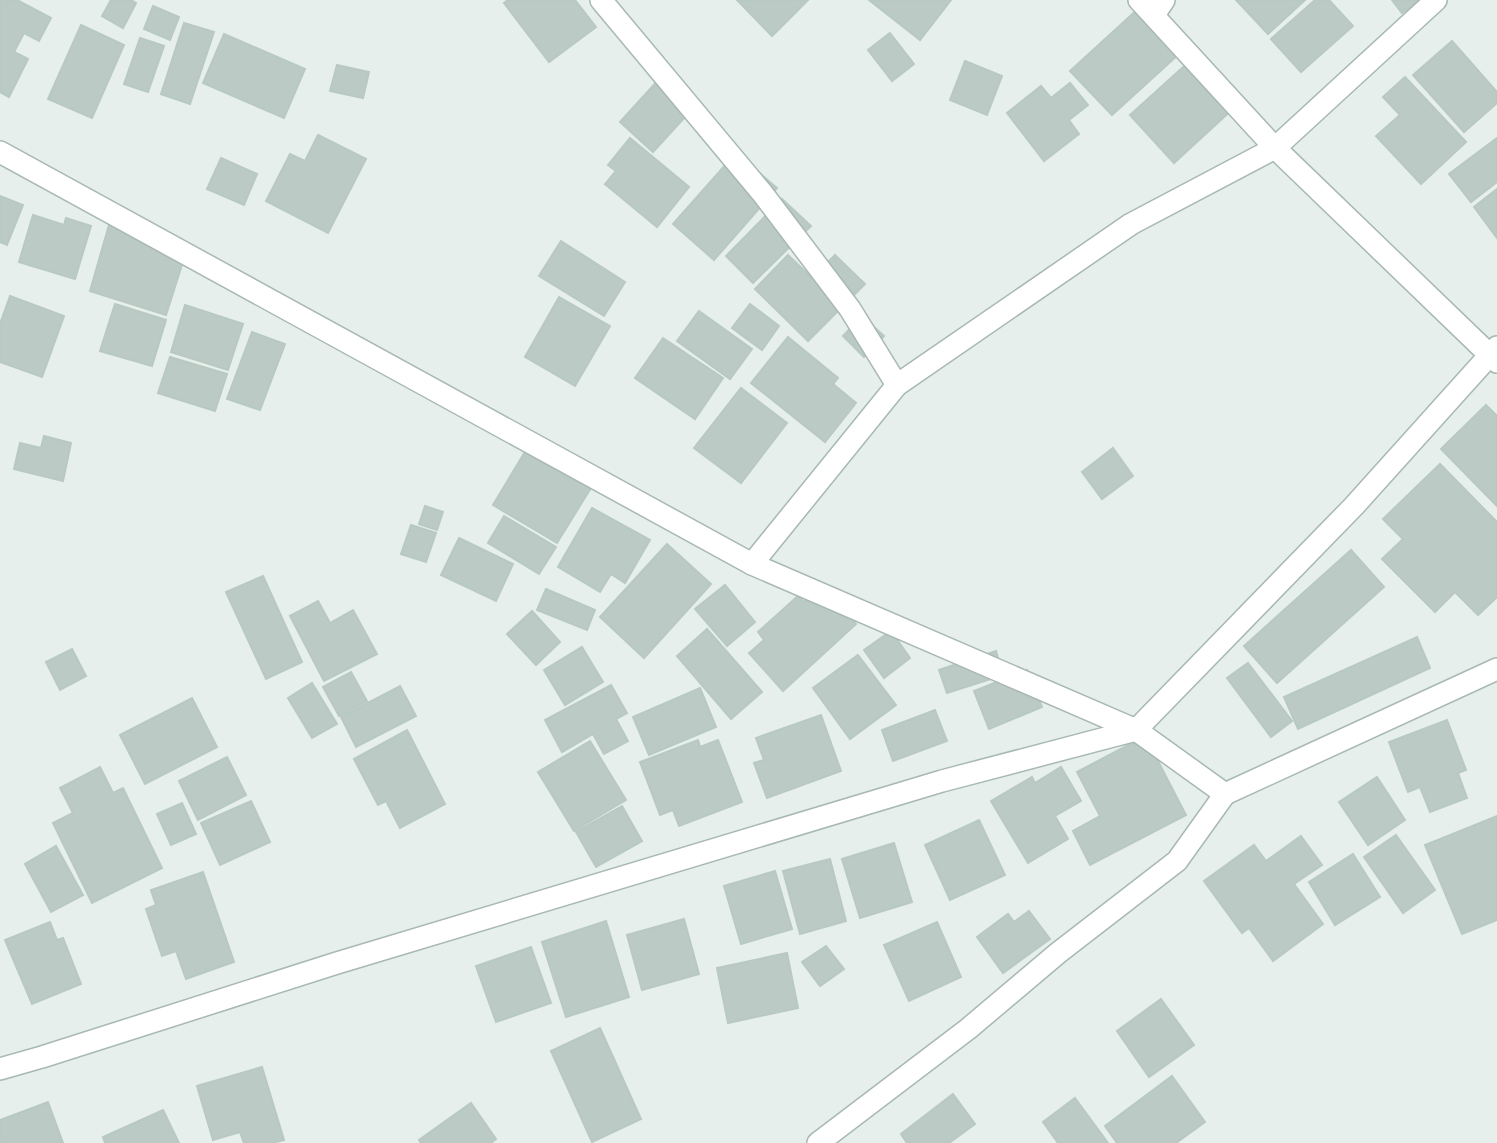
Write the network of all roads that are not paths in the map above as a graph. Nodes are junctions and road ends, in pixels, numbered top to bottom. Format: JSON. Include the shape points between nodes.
{"nodes":[{"id":1,"x":601,"y":0,"type":"edge"},
{"id":2,"x":1436,"y":0,"type":"edge"},
{"id":3,"x":1152,"y":5,"type":"edge"},
{"id":4,"x":1275,"y":148,"type":"junction"},
{"id":5,"x":0,"y":152,"type":"edge"},
{"id":6,"x":1494,"y":355,"type":"edge"},
{"id":7,"x":897,"y":385,"type":"junction"},
{"id":8,"x":752,"y":564,"type":"junction"},
{"id":9,"x":1497,"y":669,"type":"edge"},
{"id":10,"x":1136,"y":730,"type":"junction"},
{"id":11,"x":1225,"y":794,"type":"junction"},
{"id":12,"x":0,"y":1069,"type":"edge"},
{"id":13,"x":818,"y":1143,"type":"edge"}],
"edges":[{"from":1,"to":7,"type":"street","via":[[763,194],[850,309]]},
{"from":2,"to":4,"type":"street"},
{"from":3,"to":4,"type":"street"},
{"from":4,"to":6,"type":"street"},
{"from":4,"to":7,"type":"street","via":[[1131,224]]},
{"from":5,"to":8,"type":"street"},
{"from":6,"to":10,"type":"street"},
{"from":7,"to":8,"type":"street"},
{"from":8,"to":10,"type":"street"},
{"from":9,"to":11,"type":"street"},
{"from":10,"to":11,"type":"street"},
{"from":10,"to":12,"type":"street","via":[[942,781]]},
{"from":11,"to":13,"type":"street","via":[[1177,861]]}]}
